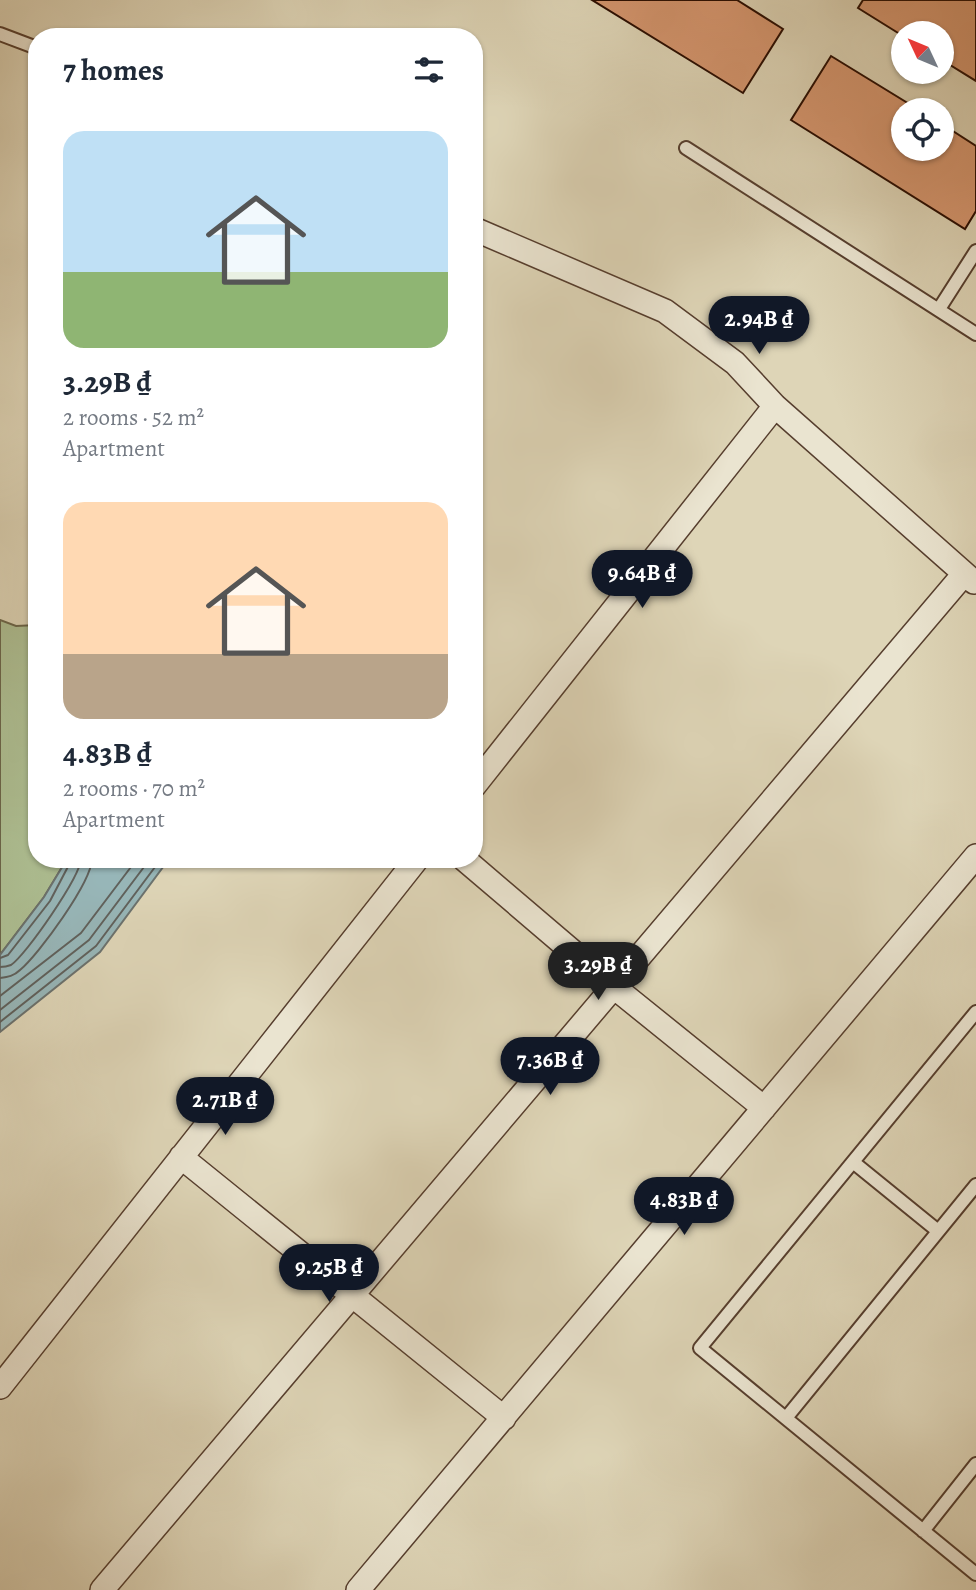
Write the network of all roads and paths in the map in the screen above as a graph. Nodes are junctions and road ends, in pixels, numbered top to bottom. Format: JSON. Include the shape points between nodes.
{"nodes":[{"id":1,"x":0,"y":34,"type":"edge"},
{"id":2,"x":28,"y":45,"type":"edge"},
{"id":3,"x":686,"y":148,"type":"dead end"},
{"id":4,"x":483,"y":233,"type":"edge"},
{"id":5,"x":976,"y":251,"type":"edge"},
{"id":6,"x":939,"y":309,"type":"junction"},
{"id":7,"x":976,"y":334,"type":"edge"},
{"id":8,"x":775,"y":406,"type":"junction"},
{"id":9,"x":970,"y":579,"type":"edge"},
{"id":10,"x":483,"y":775,"type":"edge"},
{"id":11,"x":976,"y":856,"type":"edge"},
{"id":12,"x":409,"y":868,"type":"edge"},
{"id":13,"x":475,"y":868,"type":"edge"},
{"id":14,"x":614,"y":987,"type":"junction"},
{"id":15,"x":976,"y":1012,"type":"edge"},
{"id":16,"x":764,"y":1108,"type":"junction"},
{"id":17,"x":181,"y":1157,"type":"junction"},
{"id":18,"x":853,"y":1162,"type":"junction"},
{"id":19,"x":976,"y":1185,"type":"edge"},
{"id":20,"x":939,"y":1231,"type":"junction"},
{"id":21,"x":353,"y":1296,"type":"junction"},
{"id":22,"x":0,"y":1387,"type":"edge"},
{"id":23,"x":504,"y":1418,"type":"junction"},
{"id":24,"x":786,"y":1418,"type":"junction"},
{"id":25,"x":976,"y":1464,"type":"edge"},
{"id":26,"x":923,"y":1531,"type":"junction"},
{"id":27,"x":976,"y":1574,"type":"edge"},
{"id":28,"x":102,"y":1590,"type":"edge"},
{"id":29,"x":358,"y":1590,"type":"edge"}],
"edges":[{"from":1,"to":2,"type":"lane"},
{"from":3,"to":6,"type":"lane"},
{"from":4,"to":8,"type":"street","via":[[665,311],[735,363]]},
{"from":5,"to":6,"type":"lane"},
{"from":6,"to":7,"type":"lane"},
{"from":8,"to":9,"type":"street"},
{"from":8,"to":10,"type":"street"},
{"from":9,"to":14,"type":"street"},
{"from":11,"to":16,"type":"street"},
{"from":12,"to":17,"type":"street"},
{"from":13,"to":14,"type":"street"},
{"from":14,"to":16,"type":"street"},
{"from":14,"to":21,"type":"street"},
{"from":15,"to":18,"type":"lane"},
{"from":16,"to":23,"type":"street"},
{"from":17,"to":21,"type":"street"},
{"from":17,"to":22,"type":"street"},
{"from":18,"to":20,"type":"lane"},
{"from":18,"to":24,"type":"lane","via":[[700,1348]]},
{"from":19,"to":20,"type":"lane"},
{"from":20,"to":24,"type":"lane"},
{"from":21,"to":23,"type":"street"},
{"from":21,"to":28,"type":"street"},
{"from":23,"to":29,"type":"street"},
{"from":24,"to":26,"type":"lane"},
{"from":25,"to":26,"type":"lane"},
{"from":26,"to":27,"type":"lane"}]}
